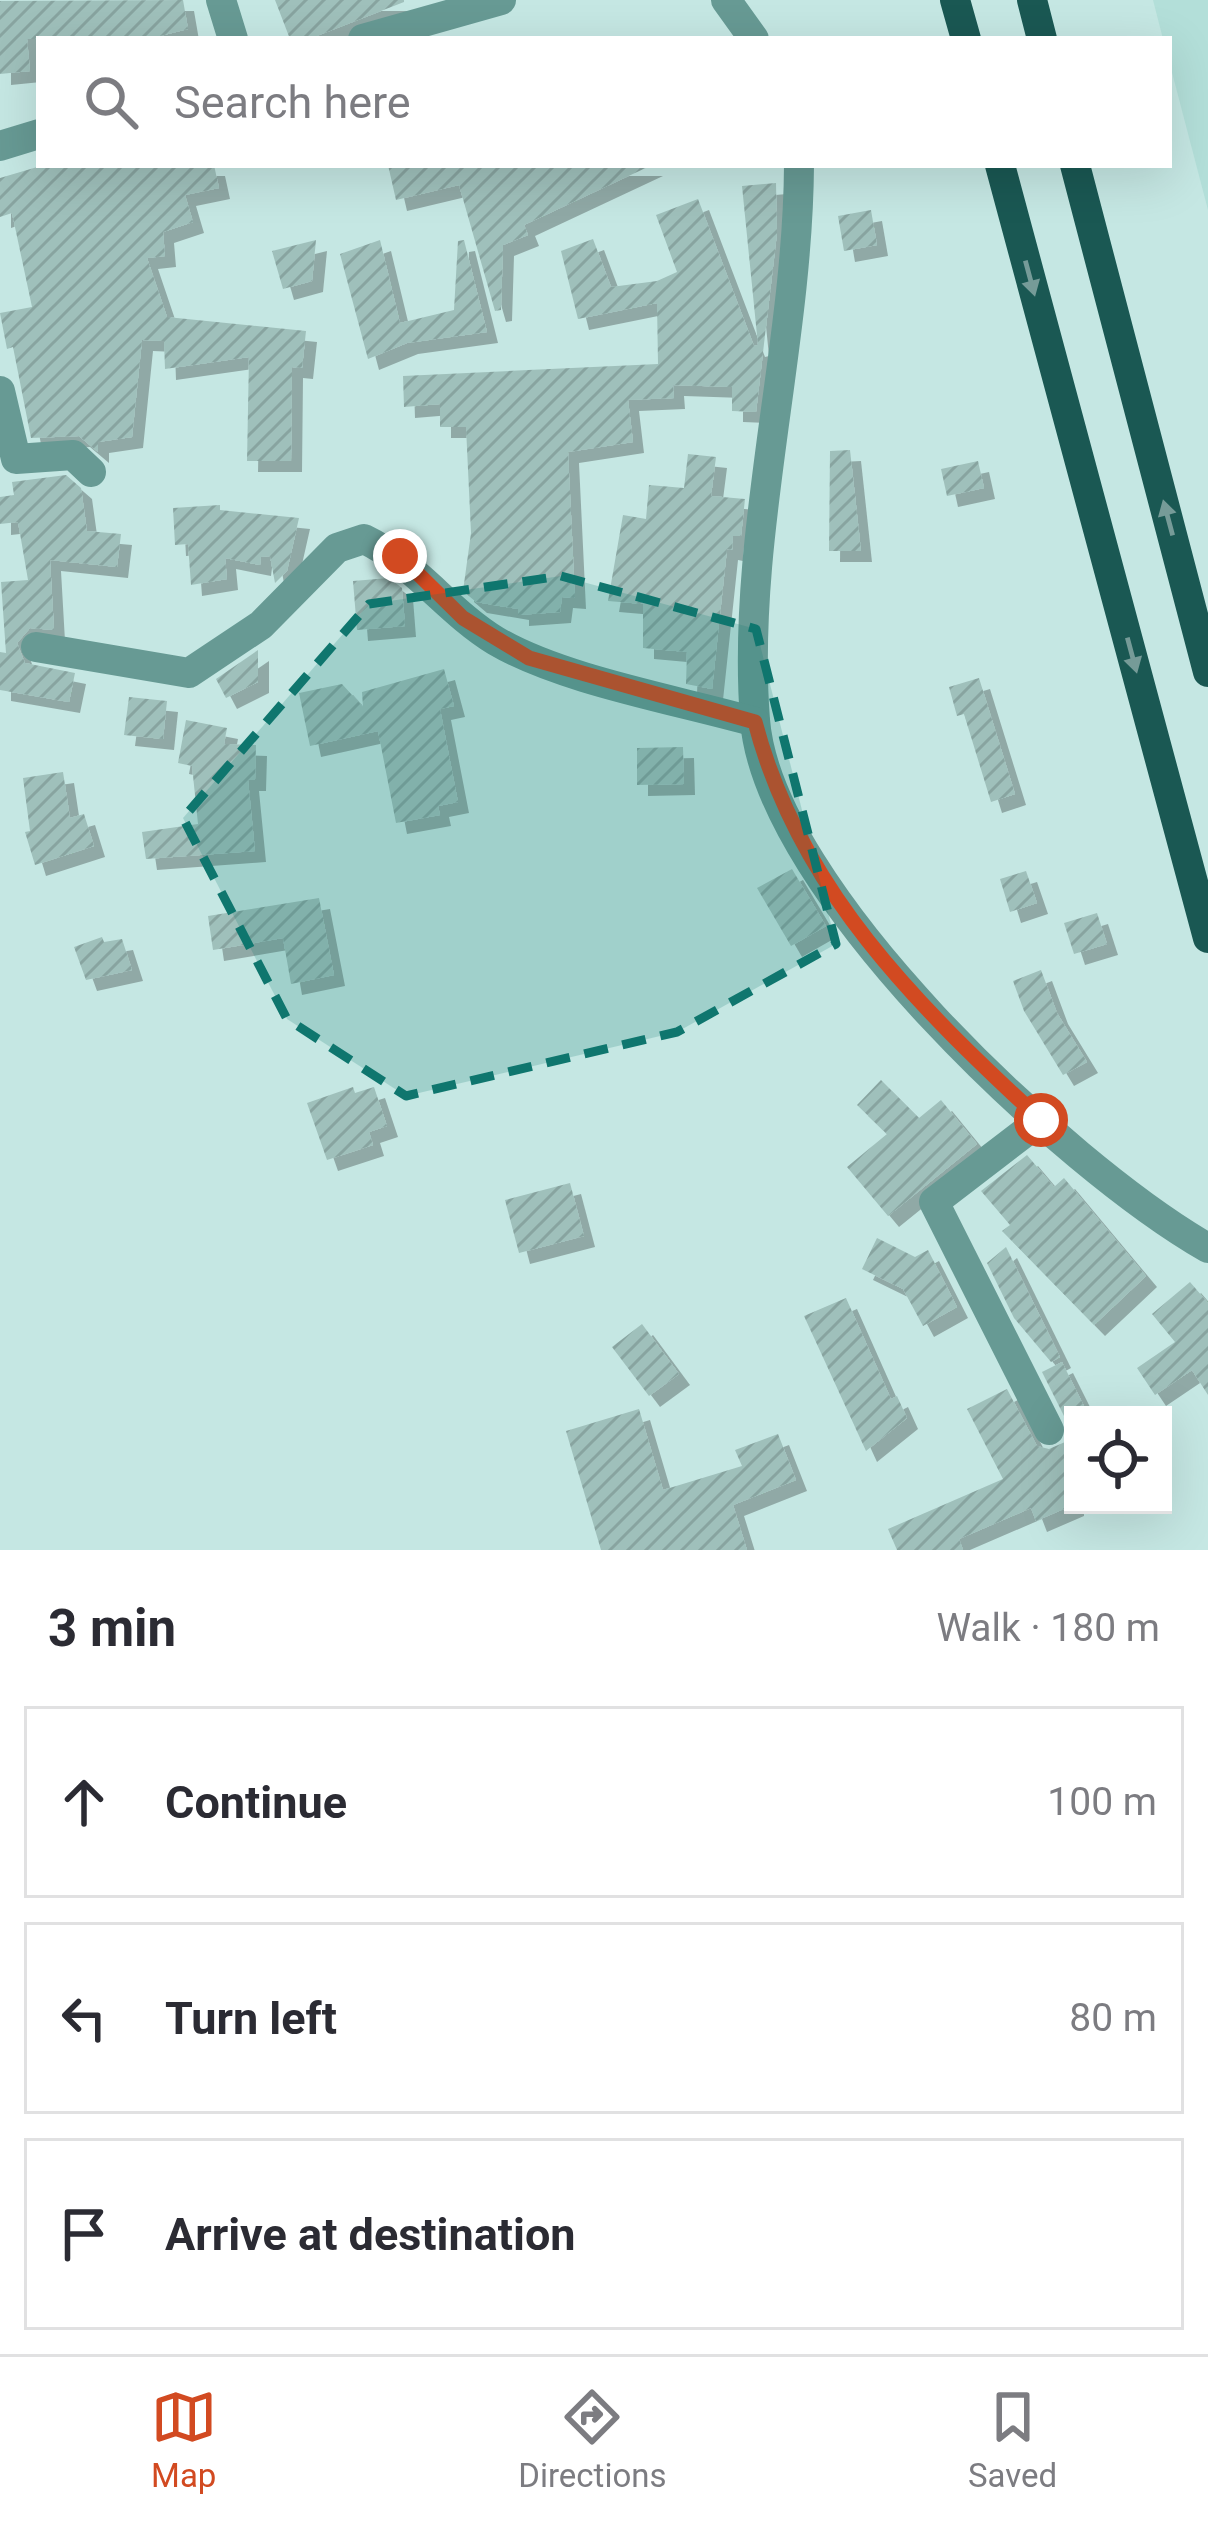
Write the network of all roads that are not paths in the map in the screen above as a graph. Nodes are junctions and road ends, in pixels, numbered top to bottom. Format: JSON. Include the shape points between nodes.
{"nodes":[{"id":1,"x":221,"y":0,"type":"edge"},
{"id":2,"x":501,"y":0,"type":"edge"},
{"id":3,"x":726,"y":0,"type":"edge"},
{"id":4,"x":955,"y":0,"type":"edge"},
{"id":5,"x":1032,"y":0,"type":"edge"},
{"id":6,"x":232,"y":36,"type":"edge"},
{"id":7,"x":374,"y":36,"type":"edge"},
{"id":8,"x":752,"y":36,"type":"edge"},
{"id":9,"x":965,"y":36,"type":"edge"},
{"id":10,"x":1041,"y":36,"type":"edge"},
{"id":11,"x":36,"y":135,"type":"edge"},
{"id":12,"x":0,"y":146,"type":"edge"},
{"id":13,"x":799,"y":168,"type":"edge"},
{"id":14,"x":1001,"y":168,"type":"edge"},
{"id":15,"x":1076,"y":168,"type":"edge"},
{"id":16,"x":0,"y":392,"type":"edge"},
{"id":17,"x":91,"y":472,"type":"dead end"},
{"id":18,"x":36,"y":646,"type":"dead end"},
{"id":19,"x":1208,"y":672,"type":"edge"},
{"id":20,"x":755,"y":722,"type":"junction"},
{"id":21,"x":1208,"y":938,"type":"edge"},
{"id":22,"x":1041,"y":1120,"type":"junction"},
{"id":23,"x":1208,"y":1248,"type":"edge"},
{"id":24,"x":1049,"y":1430,"type":"dead end"}],
"edges":[{"from":1,"to":6,"type":"street"},
{"from":2,"to":7,"type":"street"},
{"from":3,"to":8,"type":"street"},
{"from":4,"to":9,"type":"main road"},
{"from":5,"to":10,"type":"main road"},
{"from":11,"to":12,"type":"street"},
{"from":13,"to":20,"type":"street","via":[[795,275],[758,598]]},
{"from":14,"to":21,"type":"main road","one_way":true},
{"from":19,"to":15,"type":"main road","one_way":true},
{"from":16,"to":17,"type":"street","via":[[16,459],[73,454]]},
{"from":18,"to":20,"type":"street","via":[[189,673],[261,625],[337,548],[364,539],[400,556],[463,618],[529,658]]},
{"from":20,"to":22,"type":"street","via":[[810,863],[887,970]]},
{"from":22,"to":23,"type":"street","via":[[1106,1178]]},
{"from":22,"to":24,"type":"street","via":[[934,1202]]}]}
